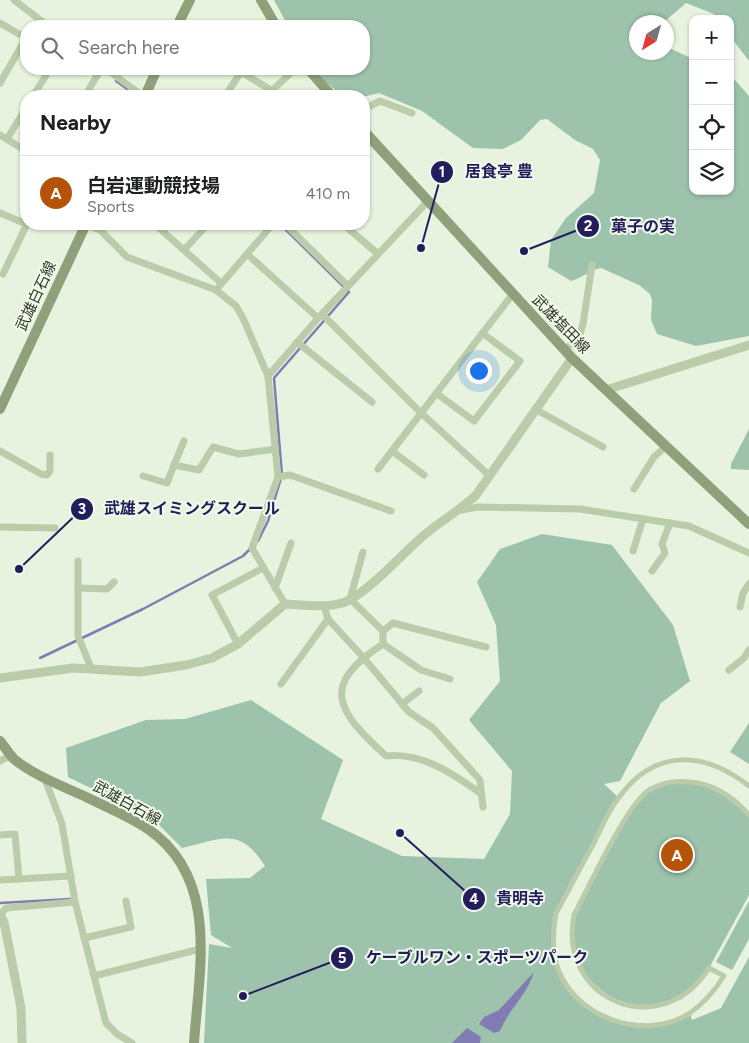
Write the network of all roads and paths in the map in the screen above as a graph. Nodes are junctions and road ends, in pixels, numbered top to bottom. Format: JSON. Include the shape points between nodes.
{"nodes":[{"id":1,"x":14,"y":0,"type":"edge"},
{"id":2,"x":190,"y":0,"type":"edge"},
{"id":3,"x":261,"y":0,"type":"edge"},
{"id":4,"x":40,"y":20,"type":"edge"},
{"id":5,"x":180,"y":20,"type":"edge"},
{"id":6,"x":273,"y":20,"type":"edge"},
{"id":7,"x":0,"y":23,"type":"edge"},
{"id":8,"x":20,"y":35,"type":"edge"},
{"id":9,"x":20,"y":48,"type":"edge"},
{"id":10,"x":46,"y":75,"type":"edge"},
{"id":11,"x":97,"y":75,"type":"edge"},
{"id":12,"x":114,"y":75,"type":"edge"},
{"id":13,"x":155,"y":75,"type":"edge"},
{"id":14,"x":239,"y":75,"type":"edge"},
{"id":15,"x":245,"y":75,"type":"edge"},
{"id":16,"x":288,"y":75,"type":"edge"},
{"id":17,"x":313,"y":75,"type":"edge"},
{"id":18,"x":0,"y":83,"type":"edge"},
{"id":19,"x":37,"y":90,"type":"edge"},
{"id":20,"x":89,"y":90,"type":"edge"},
{"id":21,"x":136,"y":90,"type":"edge"},
{"id":22,"x":147,"y":90,"type":"edge"},
{"id":23,"x":229,"y":90,"type":"edge"},
{"id":24,"x":265,"y":90,"type":"edge"},
{"id":25,"x":272,"y":90,"type":"edge"},
{"id":26,"x":327,"y":90,"type":"edge"},
{"id":27,"x":370,"y":106,"type":"edge"},
{"id":28,"x":412,"y":113,"type":"dead end"},
{"id":29,"x":20,"y":117,"type":"edge"},
{"id":30,"x":0,"y":135,"type":"edge"},
{"id":31,"x":7,"y":138,"type":"junction"},
{"id":32,"x":370,"y":138,"type":"edge"},
{"id":33,"x":20,"y":146,"type":"edge"},
{"id":34,"x":428,"y":201,"type":"junction"},
{"id":35,"x":0,"y":213,"type":"edge"},
{"id":36,"x":20,"y":221,"type":"edge"},
{"id":37,"x":23,"y":230,"type":"edge"},
{"id":38,"x":83,"y":230,"type":"edge"},
{"id":39,"x":100,"y":230,"type":"edge"},
{"id":40,"x":161,"y":230,"type":"edge"},
{"id":41,"x":202,"y":230,"type":"edge"},
{"id":42,"x":268,"y":230,"type":"edge"},
{"id":43,"x":291,"y":230,"type":"edge"},
{"id":44,"x":350,"y":230,"type":"edge"},
{"id":45,"x":184,"y":250,"type":"junction"},
{"id":46,"x":247,"y":254,"type":"junction"},
{"id":47,"x":378,"y":254,"type":"junction"},
{"id":48,"x":592,"y":265,"type":"dead end"},
{"id":49,"x":2,"y":274,"type":"dead end"},
{"id":50,"x":221,"y":283,"type":"junction"},
{"id":51,"x":348,"y":286,"type":"junction"},
{"id":52,"x":216,"y":290,"type":"junction"},
{"id":53,"x":512,"y":295,"type":"junction"},
{"id":54,"x":320,"y":316,"type":"junction"},
{"id":55,"x":482,"y":333,"type":"junction"},
{"id":56,"x":298,"y":343,"type":"junction"},
{"id":57,"x":749,"y":345,"type":"edge"},
{"id":58,"x":569,"y":354,"type":"junction"},
{"id":59,"x":268,"y":376,"type":"junction"},
{"id":60,"x":606,"y":390,"type":"junction"},
{"id":61,"x":436,"y":393,"type":"junction"},
{"id":62,"x":372,"y":402,"type":"dead end"},
{"id":63,"x":0,"y":409,"type":"edge"},
{"id":64,"x":535,"y":409,"type":"junction"},
{"id":65,"x":420,"y":412,"type":"junction"},
{"id":66,"x":184,"y":441,"type":"dead end"},
{"id":67,"x":666,"y":446,"type":"junction"},
{"id":68,"x":603,"y":447,"type":"dead end"},
{"id":69,"x":275,"y":449,"type":"junction"},
{"id":70,"x":0,"y":451,"type":"edge"},
{"id":71,"x":392,"y":451,"type":"junction"},
{"id":72,"x":50,"y":455,"type":"dead end"},
{"id":73,"x":174,"y":465,"type":"junction"},
{"id":74,"x":378,"y":469,"type":"dead end"},
{"id":75,"x":143,"y":476,"type":"dead end"},
{"id":76,"x":424,"y":476,"type":"dead end"},
{"id":77,"x":490,"y":476,"type":"junction"},
{"id":78,"x":278,"y":477,"type":"junction"},
{"id":79,"x":634,"y":489,"type":"dead end"},
{"id":80,"x":461,"y":510,"type":"junction"},
{"id":81,"x":391,"y":511,"type":"dead end"},
{"id":82,"x":643,"y":519,"type":"junction"},
{"id":83,"x":670,"y":523,"type":"junction"},
{"id":84,"x":749,"y":524,"type":"edge"},
{"id":85,"x":0,"y":527,"type":"edge"},
{"id":86,"x":55,"y":528,"type":"dead end"},
{"id":87,"x":291,"y":543,"type":"dead end"},
{"id":88,"x":363,"y":552,"type":"dead end"},
{"id":89,"x":633,"y":552,"type":"dead end"},
{"id":90,"x":749,"y":553,"type":"edge"},
{"id":91,"x":78,"y":561,"type":"dead end"},
{"id":92,"x":263,"y":568,"type":"junction"},
{"id":93,"x":652,"y":571,"type":"dead end"},
{"id":94,"x":114,"y":582,"type":"dead end"},
{"id":95,"x":749,"y":584,"type":"edge"},
{"id":96,"x":78,"y":588,"type":"junction"},
{"id":97,"x":275,"y":588,"type":"junction"},
{"id":98,"x":350,"y":599,"type":"junction"},
{"id":99,"x":285,"y":604,"type":"junction"},
{"id":100,"x":324,"y":606,"type":"junction"},
{"id":101,"x":740,"y":607,"type":"dead end"},
{"id":102,"x":328,"y":618,"type":"junction"},
{"id":103,"x":383,"y":631,"type":"junction"},
{"id":104,"x":238,"y":644,"type":"junction"},
{"id":105,"x":383,"y":644,"type":"junction"},
{"id":106,"x":486,"y":647,"type":"dead end"},
{"id":107,"x":749,"y":650,"type":"edge"},
{"id":108,"x":364,"y":657,"type":"junction"},
{"id":109,"x":91,"y":668,"type":"junction"},
{"id":110,"x":729,"y":670,"type":"dead end"},
{"id":111,"x":0,"y":678,"type":"edge"},
{"id":112,"x":450,"y":679,"type":"dead end"},
{"id":113,"x":281,"y":684,"type":"dead end"},
{"id":114,"x":419,"y":691,"type":"dead end"},
{"id":115,"x":402,"y":704,"type":"junction"},
{"id":116,"x":0,"y":741,"type":"edge"},
{"id":117,"x":12,"y":755,"type":"junction"},
{"id":118,"x":0,"y":761,"type":"edge"},
{"id":119,"x":44,"y":776,"type":"junction"},
{"id":120,"x":749,"y":786,"type":"edge"},
{"id":121,"x":480,"y":794,"type":"junction"},
{"id":122,"x":483,"y":806,"type":"dead end"},
{"id":123,"x":749,"y":815,"type":"edge"},
{"id":124,"x":0,"y":835,"type":"edge"},
{"id":125,"x":71,"y":876,"type":"junction"},
{"id":126,"x":19,"y":879,"type":"junction"},
{"id":127,"x":0,"y":880,"type":"edge"},
{"id":128,"x":126,"y":901,"type":"dead end"},
{"id":129,"x":75,"y":902,"type":"junction"},
{"id":130,"x":0,"y":915,"type":"edge"},
{"id":131,"x":84,"y":938,"type":"junction"},
{"id":132,"x":200,"y":949,"type":"junction"},
{"id":133,"x":94,"y":976,"type":"junction"},
{"id":134,"x":22,"y":1043,"type":"edge"},
{"id":135,"x":132,"y":1043,"type":"edge"},
{"id":136,"x":194,"y":1043,"type":"edge"}],
"edges":[{"from":1,"to":4,"type":"street"},
{"from":2,"to":5,"type":"main road"},
{"from":3,"to":6,"type":"main road"},
{"from":7,"to":8,"type":"street"},
{"from":9,"to":18,"type":"street"},
{"from":10,"to":19,"type":"street"},
{"from":11,"to":20,"type":"street"},
{"from":12,"to":21,"type":"street"},
{"from":13,"to":22,"type":"main road"},
{"from":14,"to":23,"type":"street"},
{"from":15,"to":24,"type":"street"},
{"from":16,"to":25,"type":"street"},
{"from":17,"to":26,"type":"main road"},
{"from":27,"to":28,"type":"street","via":[[380,101]]},
{"from":29,"to":31,"type":"street"},
{"from":30,"to":31,"type":"street"},
{"from":31,"to":33,"type":"street"},
{"from":32,"to":34,"type":"main road","name":"武雄塩田線"},
{"from":34,"to":47,"type":"street"},
{"from":34,"to":53,"type":"main road","name":"武雄塩田線"},
{"from":35,"to":36,"type":"street"},
{"from":37,"to":49,"type":"street"},
{"from":38,"to":63,"type":"main road","name":"武雄白石線"},
{"from":39,"to":52,"type":"street","via":[[127,257]]},
{"from":40,"to":45,"type":"street"},
{"from":41,"to":45,"type":"street"},
{"from":42,"to":46,"type":"street"},
{"from":43,"to":51,"type":"street"},
{"from":44,"to":47,"type":"street"},
{"from":45,"to":50,"type":"street"},
{"from":46,"to":50,"type":"street"},
{"from":46,"to":54,"type":"street"},
{"from":47,"to":51,"type":"street"},
{"from":48,"to":58,"type":"street","via":[[584,324]]},
{"from":50,"to":52,"type":"street"},
{"from":51,"to":54,"type":"street"},
{"from":52,"to":59,"type":"street","via":[[236,306]]},
{"from":53,"to":55,"type":"street"},
{"from":53,"to":58,"type":"main road","name":"武雄塩田線"},
{"from":54,"to":56,"type":"street"},
{"from":54,"to":65,"type":"street"},
{"from":55,"to":61,"type":"street"},
{"from":55,"to":61,"type":"street","via":[[520,361],[474,421]]},
{"from":56,"to":59,"type":"street"},
{"from":56,"to":62,"type":"street"},
{"from":57,"to":60,"type":"street"},
{"from":58,"to":60,"type":"main road","name":"武雄塩田線"},
{"from":58,"to":64,"type":"street"},
{"from":59,"to":69,"type":"street"},
{"from":60,"to":67,"type":"main road","name":"武雄塩田線"},
{"from":61,"to":65,"type":"street"},
{"from":64,"to":68,"type":"street"},
{"from":64,"to":77,"type":"street"},
{"from":65,"to":71,"type":"street"},
{"from":65,"to":77,"type":"street"},
{"from":66,"to":73,"type":"street"},
{"from":67,"to":79,"type":"street","via":[[654,457]]},
{"from":67,"to":84,"type":"main road","name":"武雄塩田線"},
{"from":69,"to":73,"type":"street","via":[[239,454],[213,447],[200,470]]},
{"from":69,"to":78,"type":"street"},
{"from":70,"to":72,"type":"street","via":[[47,475]]},
{"from":71,"to":74,"type":"street"},
{"from":71,"to":76,"type":"street"},
{"from":73,"to":75,"type":"street","via":[[167,483]]},
{"from":77,"to":80,"type":"street"},
{"from":78,"to":81,"type":"street","via":[[290,475]]},
{"from":78,"to":92,"type":"street","via":[[252,548]]},
{"from":80,"to":82,"type":"street","via":[[478,507],[580,509]]},
{"from":80,"to":98,"type":"street","via":[[423,535]]},
{"from":82,"to":83,"type":"street"},
{"from":82,"to":89,"type":"street"},
{"from":83,"to":90,"type":"street","via":[[689,526]]},
{"from":83,"to":93,"type":"street","via":[[662,544],[665,553]]},
{"from":85,"to":86,"type":"street"},
{"from":87,"to":97,"type":"street"},
{"from":88,"to":98,"type":"street"},
{"from":91,"to":96,"type":"street"},
{"from":92,"to":97,"type":"street"},
{"from":92,"to":104,"type":"street","via":[[212,595]]},
{"from":94,"to":96,"type":"street","via":[[106,590]]},
{"from":95,"to":101,"type":"street","via":[[742,593]]},
{"from":96,"to":109,"type":"street","via":[[78,639]]},
{"from":97,"to":99,"type":"street"},
{"from":98,"to":100,"type":"street"},
{"from":98,"to":103,"type":"street"},
{"from":99,"to":100,"type":"street"},
{"from":99,"to":104,"type":"street"},
{"from":100,"to":102,"type":"street"},
{"from":102,"to":108,"type":"street"},
{"from":102,"to":113,"type":"street"},
{"from":103,"to":105,"type":"street"},
{"from":103,"to":106,"type":"street","via":[[393,623]]},
{"from":104,"to":109,"type":"street","via":[[212,658],[186,666],[140,672]]},
{"from":105,"to":108,"type":"street"},
{"from":105,"to":112,"type":"street","via":[[421,670]]},
{"from":107,"to":110,"type":"street"},
{"from":108,"to":115,"type":"street"},
{"from":108,"to":121,"type":"street","via":[[344,680],[341,693],[347,716],[386,756],[400,754],[430,763],[452,773]]},
{"from":109,"to":111,"type":"street"},
{"from":114,"to":115,"type":"street"},
{"from":115,"to":121,"type":"street","via":[[433,728],[480,780]]},
{"from":116,"to":117,"type":"main road","name":"武雄白石線"},
{"from":117,"to":118,"type":"street"},
{"from":117,"to":119,"type":"main road","name":"武雄白石線"},
{"from":119,"to":125,"type":"street","via":[[62,824]]},
{"from":119,"to":132,"type":"main road","name":"武雄白石線","via":[[138,823],[165,844],[181,864],[194,890],[200,918]]},
{"from":120,"to":123,"type":"street","via":[[718,766],[694,759],[665,762],[645,770],[618,797],[556,913],[553,931],[557,964],[578,1000],[595,1013],[639,1026],[661,1025],[690,1013],[711,995],[724,976],[710,968],[692,992],[666,1006],[633,1008],[606,997],[594,988],[577,965],[571,931],[574,915],[629,812],[650,790],[675,781],[702,783],[729,796]]},
{"from":121,"to":122,"type":"street"},
{"from":124,"to":126,"type":"street","via":[[15,834]]},
{"from":125,"to":126,"type":"street"},
{"from":125,"to":129,"type":"street"},
{"from":126,"to":127,"type":"street"},
{"from":128,"to":131,"type":"street","via":[[130,926]]},
{"from":129,"to":130,"type":"street","via":[[6,908]]},
{"from":129,"to":131,"type":"street"},
{"from":130,"to":134,"type":"street","via":[[21,1008]]},
{"from":131,"to":133,"type":"street"},
{"from":132,"to":133,"type":"street"},
{"from":132,"to":136,"type":"main road","name":"武雄白石線"},
{"from":133,"to":135,"type":"street","via":[[106,1023]]}]}
